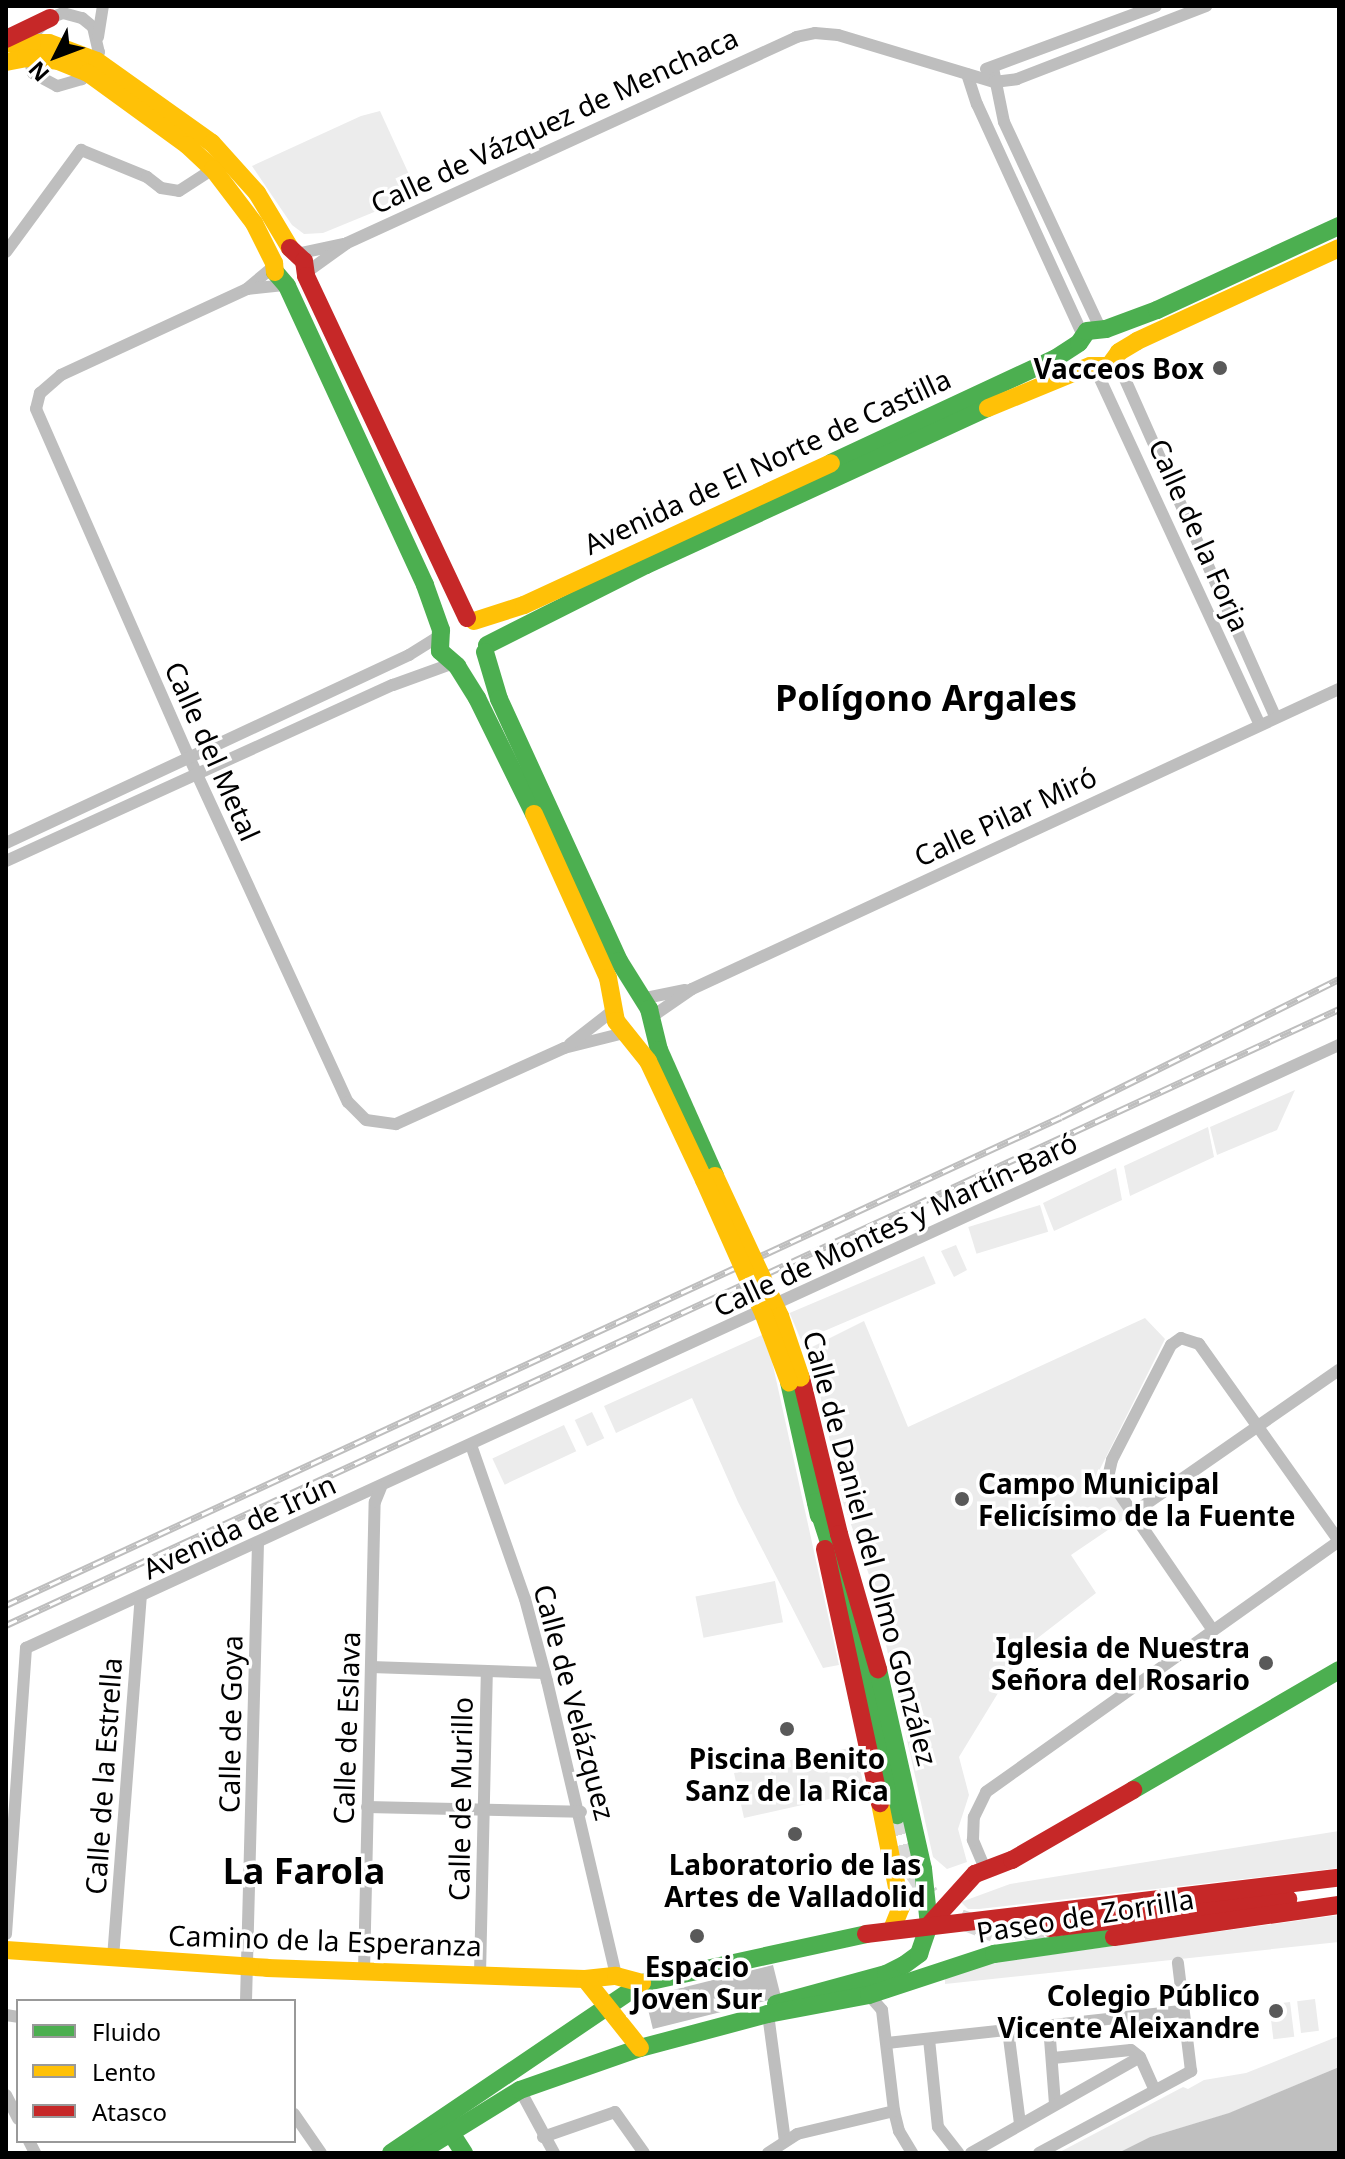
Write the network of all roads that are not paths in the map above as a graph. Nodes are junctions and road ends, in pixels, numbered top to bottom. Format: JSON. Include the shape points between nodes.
{"nodes":[{"id":1,"x":76,"y":6,"type":"edge"},
{"id":2,"x":103,"y":6,"type":"edge"},
{"id":3,"x":1156,"y":6,"type":"edge"},
{"id":4,"x":1206,"y":6,"type":"edge"},
{"id":5,"x":56,"y":13,"type":"edge"},
{"id":6,"x":98,"y":37,"type":"junction"},
{"id":7,"x":6,"y":41,"type":"edge"},
{"id":8,"x":28,"y":50,"type":"junction"},
{"id":9,"x":6,"y":62,"type":"edge"},
{"id":10,"x":92,"y":67,"type":"junction"},
{"id":11,"x":993,"y":68,"type":"junction"},
{"id":12,"x":967,"y":74,"type":"junction"},
{"id":13,"x":994,"y":82,"type":"junction"},
{"id":14,"x":213,"y":169,"type":"junction"},
{"id":15,"x":1339,"y":226,"type":"edge"},
{"id":16,"x":347,"y":243,"type":"junction"},
{"id":17,"x":1339,"y":248,"type":"edge"},
{"id":18,"x":6,"y":252,"type":"edge"},
{"id":19,"x":294,"y":253,"type":"junction"},
{"id":20,"x":274,"y":265,"type":"junction"},
{"id":21,"x":306,"y":274,"type":"junction"},
{"id":22,"x":285,"y":285,"type":"junction"},
{"id":23,"x":247,"y":289,"type":"junction"},
{"id":24,"x":1092,"y":334,"type":"junction"},
{"id":25,"x":1117,"y":356,"type":"junction"},
{"id":26,"x":1093,"y":367,"type":"junction"},
{"id":27,"x":470,"y":620,"type":"junction"},
{"id":28,"x":440,"y":633,"type":"junction"},
{"id":29,"x":486,"y":648,"type":"junction"},
{"id":30,"x":454,"y":665,"type":"junction"},
{"id":31,"x":1339,"y":689,"type":"edge"},
{"id":32,"x":1275,"y":716,"type":"junction"},
{"id":33,"x":1259,"y":723,"type":"junction"},
{"id":34,"x":189,"y":757,"type":"junction"},
{"id":35,"x":197,"y":775,"type":"junction"},
{"id":36,"x":6,"y":843,"type":"edge"},
{"id":37,"x":6,"y":861,"type":"edge"},
{"id":38,"x":692,"y":989,"type":"junction"},
{"id":39,"x":641,"y":999,"type":"junction"},
{"id":40,"x":615,"y":1009,"type":"junction"},
{"id":41,"x":650,"y":1018,"type":"junction"},
{"id":42,"x":628,"y":1032,"type":"junction"},
{"id":43,"x":1339,"y":1045,"type":"edge"},
{"id":44,"x":564,"y":1048,"type":"junction"},
{"id":45,"x":709,"y":1178,"type":"junction"},
{"id":46,"x":1339,"y":1370,"type":"edge"},
{"id":47,"x":795,"y":1380,"type":"junction"},
{"id":48,"x":1257,"y":1427,"type":"junction"},
{"id":49,"x":471,"y":1445,"type":"junction"},
{"id":50,"x":381,"y":1487,"type":"junction"},
{"id":51,"x":816,"y":1502,"type":"junction"},
{"id":52,"x":1133,"y":1513,"type":"junction"},
{"id":53,"x":1339,"y":1541,"type":"edge"},
{"id":54,"x":258,"y":1544,"type":"junction"},
{"id":55,"x":141,"y":1597,"type":"junction"},
{"id":56,"x":1212,"y":1629,"type":"junction"},
{"id":57,"x":371,"y":1667,"type":"junction"},
{"id":58,"x":1339,"y":1670,"type":"edge"},
{"id":59,"x":487,"y":1672,"type":"junction"},
{"id":60,"x":545,"y":1673,"type":"junction"},
{"id":61,"x":367,"y":1807,"type":"junction"},
{"id":62,"x":484,"y":1808,"type":"junction"},
{"id":63,"x":581,"y":1812,"type":"junction"},
{"id":64,"x":897,"y":1815,"type":"tunnel mouth"},
{"id":65,"x":978,"y":1874,"type":"junction"},
{"id":66,"x":1339,"y":1878,"type":"edge"},
{"id":67,"x":924,"y":1879,"type":"junction"},
{"id":68,"x":1339,"y":1894,"type":"edge"},
{"id":69,"x":1339,"y":1905,"type":"edge"},
{"id":70,"x":929,"y":1925,"type":"junction"},
{"id":71,"x":1050,"y":1928,"type":"tunnel mouth"},
{"id":72,"x":892,"y":1929,"type":"junction"},
{"id":73,"x":6,"y":1934,"type":"edge"},
{"id":74,"x":6,"y":1950,"type":"edge"},
{"id":75,"x":113,"y":1958,"type":"junction"},
{"id":76,"x":1178,"y":1963,"type":"dead end"},
{"id":77,"x":248,"y":1967,"type":"junction"},
{"id":78,"x":364,"y":1971,"type":"junction"},
{"id":79,"x":480,"y":1974,"type":"junction"},
{"id":80,"x":616,"y":1976,"type":"junction"},
{"id":81,"x":585,"y":1979,"type":"junction"},
{"id":82,"x":642,"y":1983,"type":"junction"},
{"id":83,"x":869,"y":1995,"type":"junction"},
{"id":84,"x":246,"y":1999,"type":"edge"},
{"id":85,"x":606,"y":2005,"type":"junction"},
{"id":86,"x":1183,"y":2011,"type":"junction"},
{"id":87,"x":768,"y":2014,"type":"junction"},
{"id":88,"x":1049,"y":2026,"type":"junction"},
{"id":89,"x":1008,"y":2030,"type":"junction"},
{"id":90,"x":704,"y":2031,"type":"junction"},
{"id":91,"x":929,"y":2039,"type":"junction"},
{"id":92,"x":887,"y":2043,"type":"junction"},
{"id":93,"x":640,"y":2048,"type":"junction"},
{"id":94,"x":1140,"y":2057,"type":"junction"},
{"id":95,"x":1053,"y":2058,"type":"junction"},
{"id":96,"x":520,"y":2090,"type":"junction"},
{"id":97,"x":1155,"y":2090,"type":"junction"},
{"id":98,"x":6,"y":2095,"type":"edge"},
{"id":99,"x":1055,"y":2104,"type":"junction"},
{"id":100,"x":894,"y":2111,"type":"junction"},
{"id":101,"x":16,"y":2115,"type":"edge"},
{"id":102,"x":296,"y":2117,"type":"edge"},
{"id":103,"x":1020,"y":2124,"type":"junction"},
{"id":104,"x":543,"y":2137,"type":"junction"},
{"id":105,"x":440,"y":2138,"type":"edge"},
{"id":106,"x":785,"y":2141,"type":"junction"},
{"id":107,"x":909,"y":2149,"type":"edge"},
{"id":108,"x":321,"y":2153,"type":"edge"},
{"id":109,"x":391,"y":2153,"type":"edge"},
{"id":110,"x":418,"y":2153,"type":"edge"},
{"id":111,"x":464,"y":2153,"type":"edge"},
{"id":112,"x":554,"y":2153,"type":"edge"},
{"id":113,"x":644,"y":2153,"type":"edge"},
{"id":114,"x":768,"y":2153,"type":"edge"},
{"id":115,"x":893,"y":2153,"type":"edge"},
{"id":116,"x":958,"y":2153,"type":"edge"},
{"id":117,"x":971,"y":2153,"type":"edge"},
{"id":118,"x":1039,"y":2153,"type":"edge"}],
"edges":[{"from":1,"to":5,"type":"street"},
{"from":2,"to":6,"type":"street"},
{"from":3,"to":11,"type":"street","name":"Calle de Vázquez de Menchaca"},
{"from":4,"to":13,"type":"street","name":"Calle de Vázquez de Menchaca","via":[[1017,79]]},
{"from":5,"to":6,"type":"street","via":[[82,18]]},
{"from":5,"to":7,"type":"main road"},
{"from":5,"to":8,"type":"street"},
{"from":6,"to":10,"type":"street"},
{"from":7,"to":8,"type":"main road"},
{"from":8,"to":9,"type":"main road"},
{"from":8,"to":10,"type":"main road","name":"Calle de Daniel del Olmo González","via":[[65,47]]},
{"from":8,"to":10,"type":"street","via":[[33,73],[49,84],[67,86]]},
{"from":10,"to":14,"type":"main road","name":"Calle de Daniel del Olmo González"},
{"from":10,"to":19,"type":"main road","name":"Calle de Daniel del Olmo González","via":[[212,143],[257,193]]},
{"from":11,"to":12,"type":"street","name":"Calle de Vázquez de Menchaca"},
{"from":11,"to":13,"type":"street"},
{"from":12,"to":13,"type":"street","name":"Calle de Vázquez de Menchaca"},
{"from":12,"to":16,"type":"street","name":"Calle de Vázquez de Menchaca","via":[[838,35],[796,37]]},
{"from":12,"to":24,"type":"street"},
{"from":13,"to":24,"type":"street","via":[[1004,122]]},
{"from":14,"to":18,"type":"street","via":[[179,191],[81,150]]},
{"from":14,"to":20,"type":"main road","name":"Calle de Daniel del Olmo González","via":[[254,223]]},
{"from":15,"to":24,"type":"main road","name":"Avenida de El Norte de Castilla","via":[[1157,310]]},
{"from":16,"to":19,"type":"street","name":"Calle de Vázquez de Menchaca"},
{"from":16,"to":21,"type":"street","name":"Calle de Vázquez de Menchaca"},
{"from":17,"to":25,"type":"main road","name":"Avenida de El Norte de Castilla"},
{"from":19,"to":20,"type":"main road","via":[[282,254]]},
{"from":19,"to":21,"type":"main road","name":"Calle de Daniel del Olmo González","via":[[304,261]]},
{"from":20,"to":22,"type":"main road","name":"Calle de Daniel del Olmo González","via":[[276,279]]},
{"from":20,"to":23,"type":"street"},
{"from":21,"to":22,"type":"main road","via":[[298,284]]},
{"from":21,"to":27,"type":"main road","name":"Calle de Daniel del Olmo González"},
{"from":22,"to":23,"type":"street"},
{"from":22,"to":28,"type":"main road","name":"Calle de Daniel del Olmo González","via":[[425,585]]},
{"from":23,"to":34,"type":"street","name":"Calle del Metal","via":[[61,375],[40,393],[36,409]]},
{"from":24,"to":25,"type":"main road","via":[[1116,337]]},
{"from":24,"to":26,"type":"main road","via":[[1080,355]]},
{"from":24,"to":27,"type":"main road","name":"Avenida de El Norte de Castilla","via":[[1042,365],[524,605]]},
{"from":25,"to":26,"type":"main road","name":"Avenida de El Norte de Castilla","via":[[1109,366]]},
{"from":25,"to":32,"type":"street","name":"Calle de la Forja"},
{"from":26,"to":29,"type":"main road","name":"Avenida de El Norte de Castilla","via":[[1047,381],[689,545]]},
{"from":26,"to":33,"type":"street","name":"Calle de la Forja"},
{"from":27,"to":28,"type":"main road","via":[[453,620]]},
{"from":27,"to":29,"type":"main road","name":"Calle de Daniel del Olmo González","via":[[483,631]]},
{"from":28,"to":30,"type":"main road","name":"Calle de Daniel del Olmo González","via":[[440,651]]},
{"from":28,"to":34,"type":"street","via":[[409,655]]},
{"from":29,"to":30,"type":"main road","via":[[475,662]]},
{"from":29,"to":39,"type":"main road","name":"Calle de Daniel del Olmo González","via":[[499,699]]},
{"from":30,"to":35,"type":"street","via":[[393,685]]},
{"from":30,"to":40,"type":"main road","name":"Calle de Daniel del Olmo González","via":[[534,812],[604,968]]},
{"from":31,"to":32,"type":"street","name":"Calle Pilar Miró"},
{"from":32,"to":33,"type":"street","name":"Calle Pilar Miró"},
{"from":33,"to":38,"type":"street","name":"Calle Pilar Miró"},
{"from":34,"to":35,"type":"street","name":"Calle del Metal"},
{"from":34,"to":36,"type":"street"},
{"from":35,"to":37,"type":"street"},
{"from":35,"to":44,"type":"street","name":"Calle del Metal","via":[[348,1102],[366,1120],[396,1124]]},
{"from":38,"to":39,"type":"street","name":"Calle Pilar Miró"},
{"from":38,"to":41,"type":"street","name":"Calle Pilar Miró"},
{"from":39,"to":40,"type":"main road","via":[[624,999]]},
{"from":39,"to":41,"type":"main road","name":"Calle de Daniel del Olmo González"},
{"from":40,"to":42,"type":"main road","name":"Calle de Daniel del Olmo González","via":[[617,1024]]},
{"from":40,"to":44,"type":"street"},
{"from":41,"to":42,"type":"main road","via":[[643,1029]]},
{"from":41,"to":45,"type":"main road","name":"Calle de Daniel del Olmo González"},
{"from":42,"to":44,"type":"street"},
{"from":42,"to":45,"type":"main road","name":"Calle de Daniel del Olmo González"},
{"from":43,"to":49,"type":"street","name":"Calle de Montes y Martín-Baró"},
{"from":45,"to":47,"type":"main road","name":"Calle de Daniel del Olmo González","bridge":true},
{"from":46,"to":48,"type":"street"},
{"from":47,"to":51,"type":"main road","name":"Calle de Daniel del Olmo González"},
{"from":47,"to":67,"type":"main road","name":"Calle de Daniel del Olmo González","via":[[870,1634]]},
{"from":48,"to":52,"type":"street"},
{"from":48,"to":52,"type":"street","via":[[1199,1344],[1181,1338],[1171,1345],[1112,1460],[1108,1477]]},
{"from":48,"to":53,"type":"street"},
{"from":49,"to":50,"type":"street","name":"Avenida de Irún"},
{"from":49,"to":60,"type":"street","name":"Calle de Velázquez"},
{"from":50,"to":54,"type":"street","name":"Avenida de Irún"},
{"from":50,"to":57,"type":"street","name":"Calle de Eslava","via":[[375,1502]]},
{"from":51,"to":64,"type":"main road","via":[[860,1639]]},
{"from":51,"to":72,"type":"main road","name":"Calle de Daniel del Olmo González","via":[[897,1880],[901,1907]]},
{"from":52,"to":56,"type":"street"},
{"from":53,"to":56,"type":"street"},
{"from":54,"to":55,"type":"street","name":"Avenida de Irún"},
{"from":54,"to":77,"type":"street","name":"Calle de Goya"},
{"from":55,"to":73,"type":"street","name":"Avenida de Irún","via":[[26,1648]]},
{"from":55,"to":75,"type":"street","name":"Calle de la Estrella"},
{"from":56,"to":65,"type":"street","via":[[986,1792],[974,1817]]},
{"from":57,"to":59,"type":"street"},
{"from":57,"to":61,"type":"street","name":"Calle de Eslava"},
{"from":58,"to":65,"type":"main road","via":[[1012,1860]]},
{"from":59,"to":60,"type":"street"},
{"from":59,"to":62,"type":"street","name":"Calle de Murillo"},
{"from":60,"to":63,"type":"street","name":"Calle de Velázquez"},
{"from":61,"to":62,"type":"street"},
{"from":61,"to":78,"type":"street","name":"Calle de Eslava"},
{"from":62,"to":63,"type":"street"},
{"from":62,"to":79,"type":"street","name":"Calle de Murillo"},
{"from":63,"to":80,"type":"street","name":"Calle de Velázquez"},
{"from":65,"to":67,"type":"main road","via":[[952,1886]]},
{"from":65,"to":70,"type":"main road"},
{"from":66,"to":70,"type":"main road","name":"Paseo de Zorrilla"},
{"from":67,"to":70,"type":"main road","name":"Calle de Daniel del Olmo González"},
{"from":68,"to":71,"type":"main road"},
{"from":69,"to":83,"type":"main road","name":"Paseo de Zorrilla","via":[[994,1954]]},
{"from":70,"to":72,"type":"main road","name":"Paseo de Zorrilla"},
{"from":70,"to":90,"type":"main road","name":"Paseo de Zorrilla","via":[[919,1954],[886,1974],[716,2020]]},
{"from":72,"to":82,"type":"main road","name":"Paseo de Zorrilla"},
{"from":74,"to":75,"type":"main road","name":"Camino de la Esperanza"},
{"from":75,"to":77,"type":"main road","name":"Camino de la Esperanza"},
{"from":76,"to":86,"type":"street"},
{"from":77,"to":78,"type":"main road","name":"Camino de la Esperanza"},
{"from":77,"to":84,"type":"street","name":"Calle de Goya"},
{"from":78,"to":79,"type":"main road","name":"Camino de la Esperanza"},
{"from":79,"to":81,"type":"main road","name":"Camino de la Esperanza"},
{"from":80,"to":81,"type":"main road","name":"Camino de la Esperanza"},
{"from":80,"to":82,"type":"main road","name":"Camino de la Esperanza"},
{"from":81,"to":85,"type":"main road"},
{"from":82,"to":85,"type":"main road","name":"Paseo de Zorrilla"},
{"from":83,"to":87,"type":"main road","name":"Paseo de Zorrilla"},
{"from":83,"to":92,"type":"street","via":[[882,2010]]},
{"from":85,"to":93,"type":"main road"},
{"from":85,"to":105,"type":"main road","name":"Paseo de Zorrilla"},
{"from":86,"to":88,"type":"street"},
{"from":86,"to":97,"type":"street","via":[[1191,2071]]},
{"from":87,"to":90,"type":"main road","name":"Paseo de Zorrilla"},
{"from":87,"to":106,"type":"street"},
{"from":88,"to":89,"type":"street"},
{"from":88,"to":95,"type":"street"},
{"from":89,"to":91,"type":"street"},
{"from":89,"to":103,"type":"street"},
{"from":90,"to":93,"type":"main road","name":"Paseo de Zorrilla"},
{"from":91,"to":92,"type":"street"},
{"from":91,"to":116,"type":"street","via":[[938,2127]]},
{"from":92,"to":100,"type":"street"},
{"from":93,"to":96,"type":"main road","name":"Paseo de Zorrilla"},
{"from":94,"to":95,"type":"street","via":[[1131,2050]]},
{"from":94,"to":97,"type":"street"},
{"from":94,"to":99,"type":"street"},
{"from":95,"to":99,"type":"street"},
{"from":96,"to":104,"type":"street"},
{"from":96,"to":105,"type":"main road","name":"Paseo de Zorrilla"},
{"from":97,"to":118,"type":"street"},
{"from":98,"to":101,"type":"street"},
{"from":99,"to":103,"type":"street"},
{"from":100,"to":106,"type":"street"},
{"from":100,"to":107,"type":"street"},
{"from":102,"to":108,"type":"street"},
{"from":103,"to":117,"type":"street"},
{"from":104,"to":112,"type":"street"},
{"from":104,"to":113,"type":"street","via":[[615,2112]]},
{"from":105,"to":109,"type":"main road","name":"Paseo de Zorrilla"},
{"from":105,"to":110,"type":"main road","name":"Paseo de Zorrilla"},
{"from":105,"to":111,"type":"main road"},
{"from":106,"to":114,"type":"street"},
{"from":107,"to":115,"type":"street"}]}
